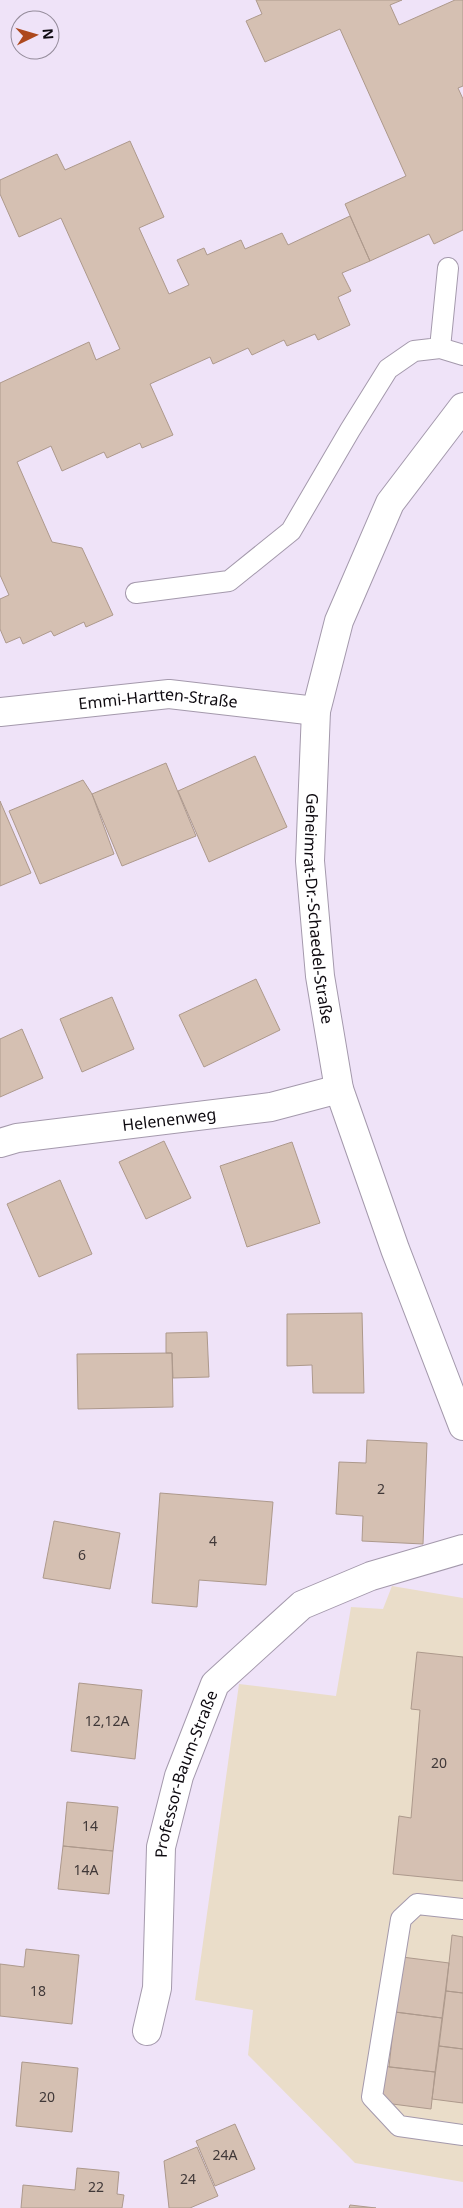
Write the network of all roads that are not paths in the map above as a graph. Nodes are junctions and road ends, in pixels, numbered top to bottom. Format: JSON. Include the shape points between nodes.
{"nodes":[{"id":1,"x":448,"y":268,"type":"dead end"},
{"id":2,"x":440,"y":348,"type":"junction"},
{"id":3,"x":463,"y":355,"type":"edge"},
{"id":4,"x":463,"y":407,"type":"edge"},
{"id":5,"x":136,"y":594,"type":"dead end"},
{"id":6,"x":316,"y":711,"type":"junction"},
{"id":7,"x":0,"y":712,"type":"edge"},
{"id":8,"x":339,"y":1090,"type":"junction"},
{"id":9,"x":0,"y":1143,"type":"edge"},
{"id":10,"x":462,"y":1417,"type":"edge"},
{"id":11,"x":463,"y":1549,"type":"edge"},
{"id":12,"x":463,"y":1909,"type":"edge"},
{"id":13,"x":147,"y":2031,"type":"dead end"},
{"id":14,"x":463,"y":2134,"type":"edge"}],
"edges":[{"from":1,"to":2,"type":"lane"},
{"from":2,"to":3,"type":"lane"},
{"from":2,"to":5,"type":"lane","via":[[414,351],[388,369],[291,531],[228,581]]},
{"from":4,"to":6,"type":"street","name":"Geheimrat-Dr.-Schaedel-Straße","via":[[390,503],[339,622]]},
{"from":6,"to":7,"type":"street","name":"Emmi-Hartten-Straße","via":[[169,694]]},
{"from":6,"to":8,"type":"street","name":"Geheimrat-Dr.-Schaedel-Straße","via":[[310,861],[320,976]]},
{"from":8,"to":9,"type":"street","name":"Helenenweg","via":[[271,1108],[17,1138]]},
{"from":8,"to":10,"type":"street","name":"Geheimrat-Dr.-Schaedel-Straße","via":[[395,1249]]},
{"from":11,"to":13,"type":"street","name":"Professor-Baum-Straße","via":[[372,1576],[302,1605],[215,1684],[180,1776],[161,1847],[157,1988]]},
{"from":12,"to":14,"type":"lane","via":[[417,1904],[402,1919],[372,2097],[399,2126]]}]}
